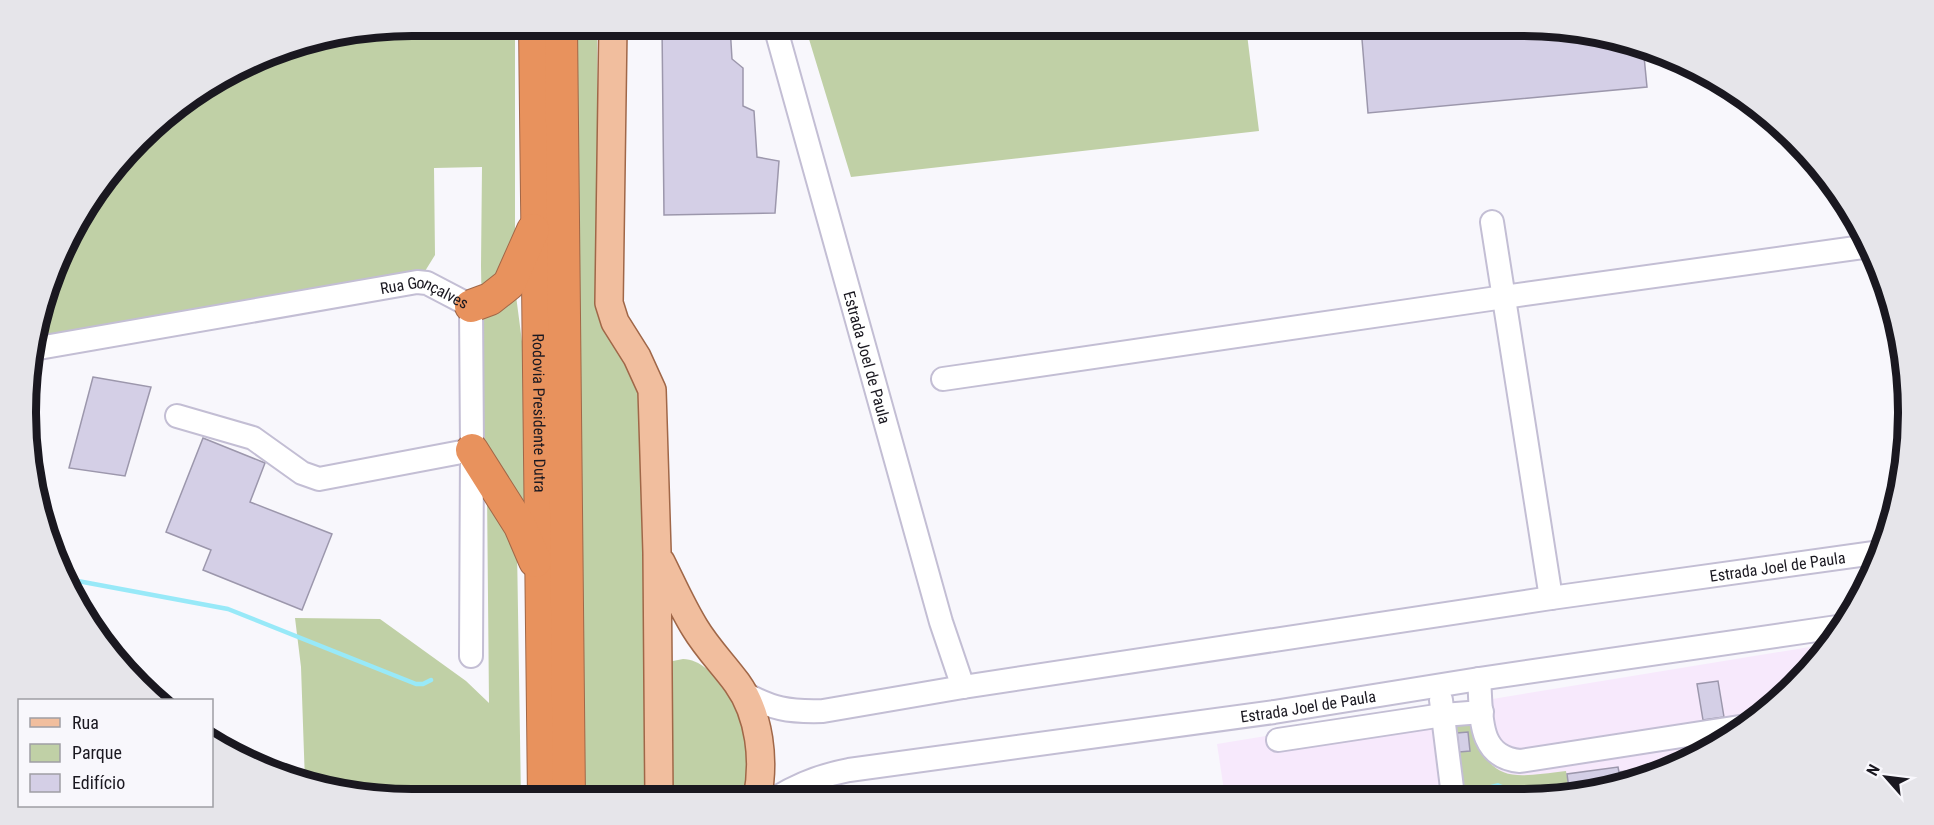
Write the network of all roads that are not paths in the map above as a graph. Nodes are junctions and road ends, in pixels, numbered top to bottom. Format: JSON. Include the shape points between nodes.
{"nodes":[{"id":1,"x":535,"y":36,"type":"edge"},
{"id":2,"x":561,"y":36,"type":"edge"},
{"id":3,"x":613,"y":36,"type":"edge"},
{"id":4,"x":778,"y":36,"type":"edge"},
{"id":5,"x":537,"y":221,"type":"junction"},
{"id":6,"x":1492,"y":222,"type":"dead end"},
{"id":7,"x":1860,"y":247,"type":"edge"},
{"id":8,"x":1504,"y":297,"type":"junction"},
{"id":9,"x":471,"y":306,"type":"junction"},
{"id":10,"x":42,"y":348,"type":"edge"},
{"id":11,"x":943,"y":379,"type":"dead end"},
{"id":12,"x":177,"y":416,"type":"dead end"},
{"id":13,"x":472,"y":450,"type":"junction"},
{"id":14,"x":657,"y":552,"type":"junction"},
{"id":15,"x":1870,"y":553,"type":"edge"},
{"id":16,"x":541,"y":573,"type":"junction"},
{"id":17,"x":1551,"y":598,"type":"junction"},
{"id":18,"x":1831,"y":628,"type":"edge"},
{"id":19,"x":709,"y":648,"type":"junction"},
{"id":20,"x":471,"y":656,"type":"dead end"},
{"id":21,"x":658,"y":657,"type":"junction"},
{"id":22,"x":1479,"y":680,"type":"junction"},
{"id":23,"x":1439,"y":686,"type":"junction"},
{"id":24,"x":963,"y":687,"type":"junction"},
{"id":25,"x":742,"y":692,"type":"junction"},
{"id":26,"x":1482,"y":712,"type":"junction"},
{"id":27,"x":1443,"y":715,"type":"junction"},
{"id":28,"x":1726,"y":729,"type":"edge"},
{"id":29,"x":1278,"y":740,"type":"dead end"},
{"id":30,"x":544,"y":789,"type":"edge"},
{"id":31,"x":569,"y":789,"type":"edge"},
{"id":32,"x":659,"y":789,"type":"edge"},
{"id":33,"x":758,"y":789,"type":"edge"},
{"id":34,"x":793,"y":789,"type":"edge"},
{"id":35,"x":1452,"y":789,"type":"edge"}],
"edges":[{"from":1,"to":5,"type":"highway","name":"Rodovia Presidente Dutra"},
{"from":2,"to":31,"type":"highway","name":"Rodovia Presidente Dutra"},
{"from":3,"to":14,"type":"main road","via":[[609,303],[615,322],[652,390]]},
{"from":4,"to":24,"type":"street","name":"Estrada Joel de Paula","via":[[941,622]]},
{"from":5,"to":9,"type":"highway","via":[[509,284],[490,299]]},
{"from":5,"to":16,"type":"highway","name":"Rodovia Presidente Dutra"},
{"from":6,"to":8,"type":"street"},
{"from":7,"to":8,"type":"street"},
{"from":8,"to":11,"type":"street"},
{"from":8,"to":17,"type":"street"},
{"from":9,"to":10,"type":"street","name":"Rua Gonçalves","via":[[427,283],[417,282]]},
{"from":9,"to":13,"type":"street","name":"Rua Gonçalves"},
{"from":12,"to":13,"type":"street","via":[[253,438],[302,472],[319,479]]},
{"from":13,"to":16,"type":"highway","via":[[520,526]]},
{"from":13,"to":20,"type":"street","name":"Rua Gonçalves"},
{"from":14,"to":19,"type":"main road","via":[[682,606]]},
{"from":14,"to":21,"type":"main road"},
{"from":15,"to":17,"type":"street","name":"Estrada Joel de Paula"},
{"from":16,"to":30,"type":"highway","name":"Rodovia Presidente Dutra"},
{"from":17,"to":24,"type":"street","name":"Estrada Joel de Paula"},
{"from":18,"to":22,"type":"street","name":"Estrada Joel de Paula"},
{"from":19,"to":21,"type":"main road","via":[[681,644]]},
{"from":19,"to":25,"type":"main road"},
{"from":21,"to":32,"type":"main road"},
{"from":22,"to":23,"type":"street","name":"Estrada Joel de Paula"},
{"from":22,"to":26,"type":"street"},
{"from":23,"to":27,"type":"street"},
{"from":23,"to":34,"type":"street","name":"Estrada Joel de Paula","via":[[1251,716],[849,770]]},
{"from":24,"to":25,"type":"street","name":"Estrada Joel de Paula","via":[[806,712],[771,706]]},
{"from":25,"to":33,"type":"main road","via":[[753,716],[760,750]]},
{"from":26,"to":27,"type":"street"},
{"from":26,"to":28,"type":"street","via":[[1484,735],[1492,749],[1505,758],[1520,761]]},
{"from":27,"to":29,"type":"street"},
{"from":27,"to":35,"type":"street"}]}
